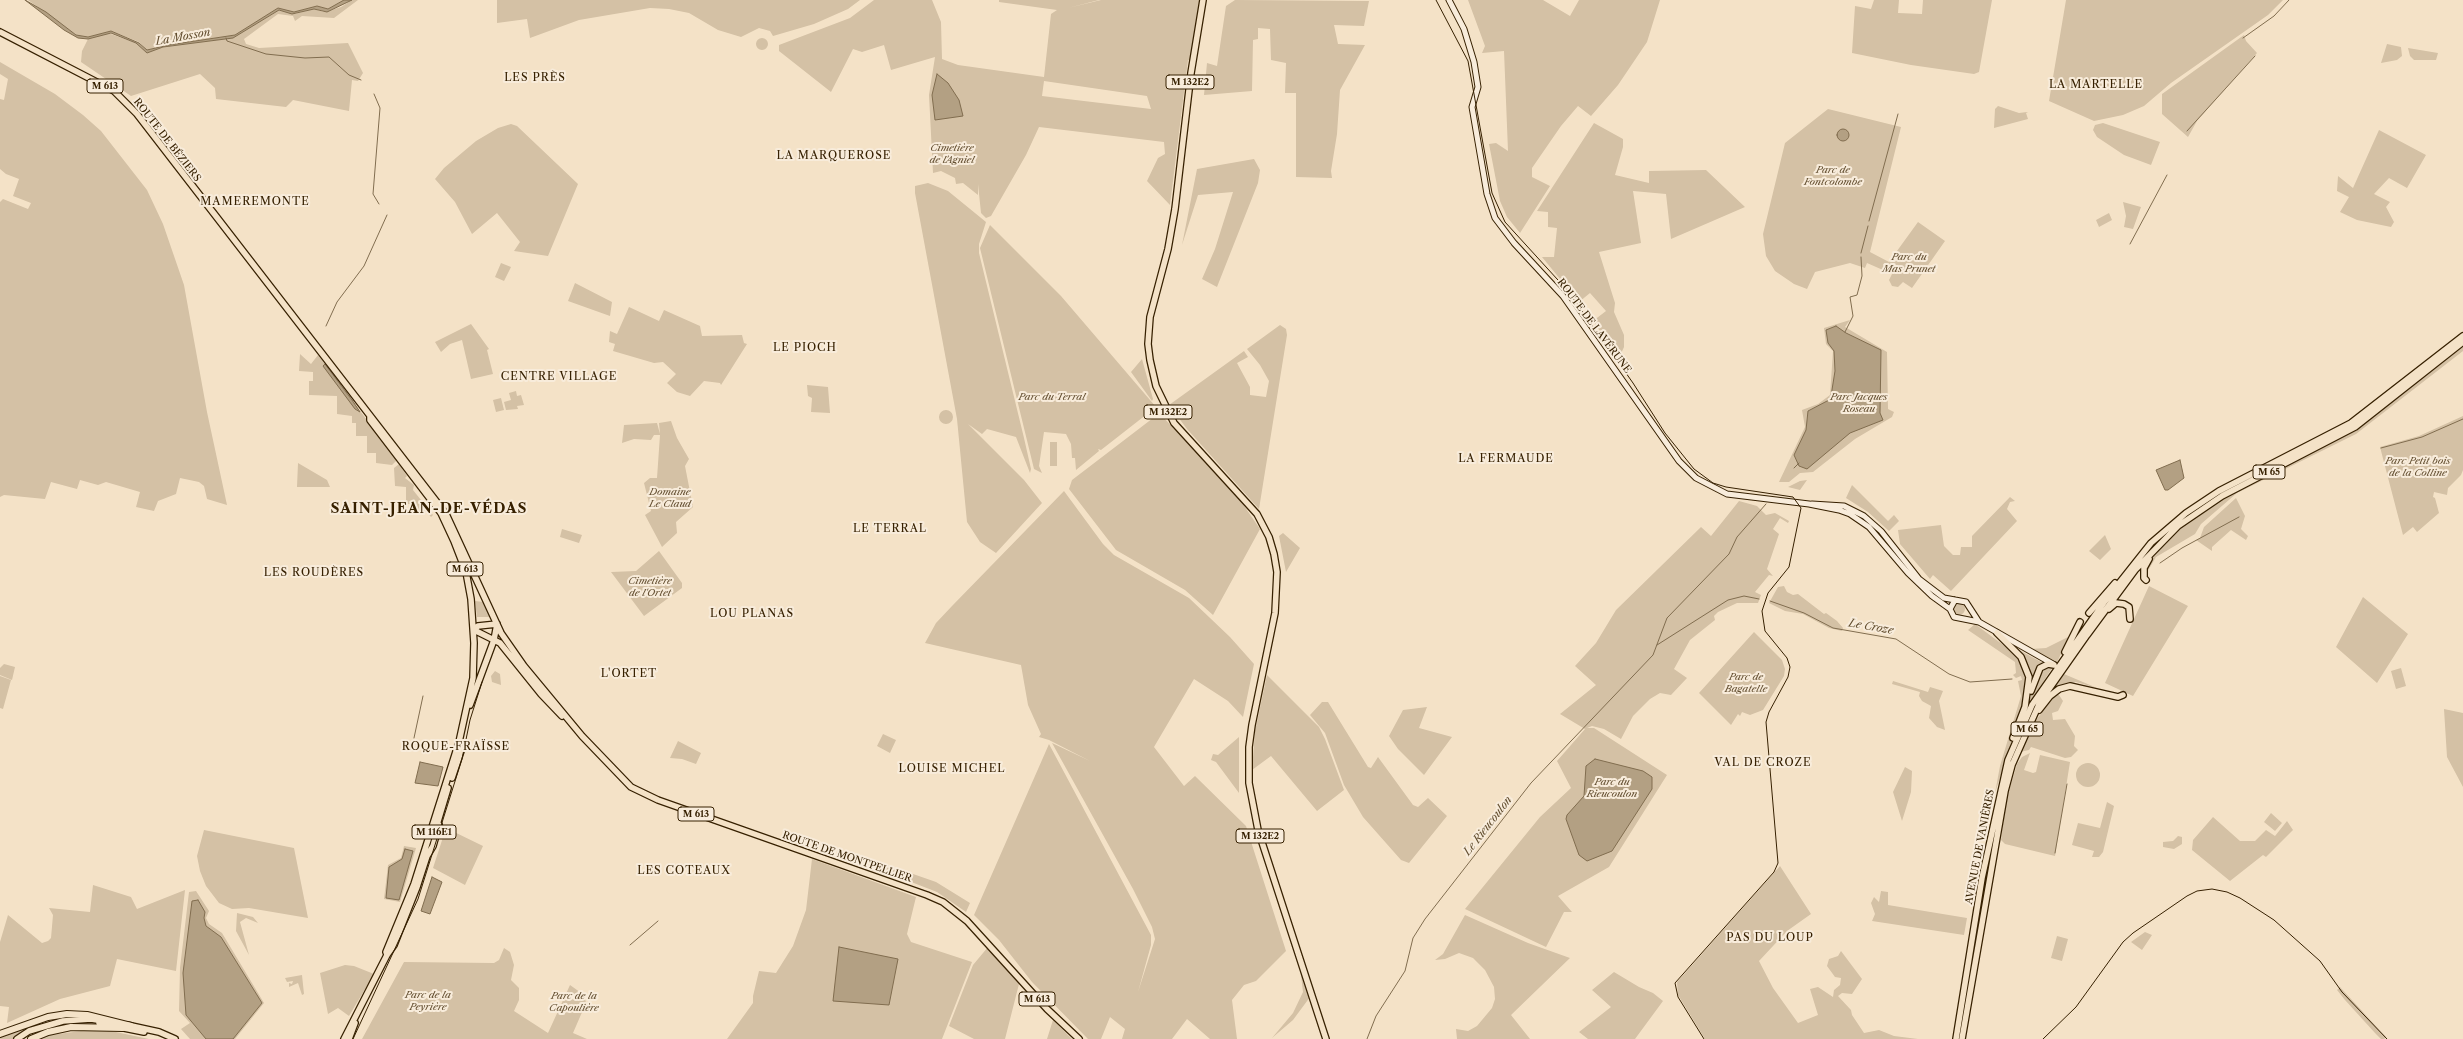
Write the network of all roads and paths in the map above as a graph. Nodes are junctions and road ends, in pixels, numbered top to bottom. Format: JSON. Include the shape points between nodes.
{"nodes":[{"id":1,"x":1203,"y":0,"type":"edge"},
{"id":2,"x":1449,"y":0,"type":"edge"},
{"id":3,"x":0,"y":32,"type":"edge"},
{"id":4,"x":2463,"y":336,"type":"edge"},
{"id":5,"x":2463,"y":342,"type":"edge"},
{"id":6,"x":1809,"y":504,"type":"junction"},
{"id":7,"x":443,"y":514,"type":"junction"},
{"id":8,"x":2167,"y":536,"type":"junction"},
{"id":9,"x":2120,"y":580,"type":"junction"},
{"id":10,"x":2146,"y":580,"type":"dead end"},
{"id":11,"x":1955,"y":600,"type":"junction"},
{"id":12,"x":1969,"y":608,"type":"junction"},
{"id":13,"x":1950,"y":609,"type":"junction"},
{"id":14,"x":2089,"y":613,"type":"dead end"},
{"id":15,"x":1961,"y":618,"type":"junction"},
{"id":16,"x":2130,"y":619,"type":"dead end"},
{"id":17,"x":1979,"y":622,"type":"junction"},
{"id":18,"x":2080,"y":622,"type":"dead end"},
{"id":19,"x":497,"y":624,"type":"junction"},
{"id":20,"x":2096,"y":624,"type":"junction"},
{"id":21,"x":474,"y":630,"type":"junction"},
{"id":22,"x":1996,"y":633,"type":"junction"},
{"id":23,"x":494,"y":640,"type":"junction"},
{"id":24,"x":2061,"y":661,"type":"junction"},
{"id":25,"x":2056,"y":669,"type":"junction"},
{"id":26,"x":542,"y":692,"type":"junction"},
{"id":27,"x":2123,"y":695,"type":"dead end"},
{"id":28,"x":2028,"y":697,"type":"junction"},
{"id":29,"x":2028,"y":725,"type":"junction"},
{"id":30,"x":2014,"y":745,"type":"junction"},
{"id":31,"x":462,"y":748,"type":"dead end"},
{"id":32,"x":447,"y":792,"type":"junction"},
{"id":33,"x":1997,"y":804,"type":"junction"},
{"id":34,"x":438,"y":820,"type":"junction"},
{"id":35,"x":1989,"y":845,"type":"junction"},
{"id":36,"x":1996,"y":846,"type":"junction"},
{"id":37,"x":1985,"y":901,"type":"junction"},
{"id":38,"x":405,"y":914,"type":"junction"},
{"id":39,"x":394,"y":945,"type":"junction"},
{"id":40,"x":387,"y":955,"type":"junction"},
{"id":41,"x":363,"y":1003,"type":"junction"},
{"id":42,"x":131,"y":1026,"type":"junction"},
{"id":43,"x":123,"y":1028,"type":"junction"},
{"id":44,"x":0,"y":1034,"type":"edge"},
{"id":45,"x":17,"y":1039,"type":"edge"},
{"id":46,"x":21,"y":1039,"type":"edge"},
{"id":47,"x":30,"y":1039,"type":"edge"},
{"id":48,"x":167,"y":1039,"type":"edge"},
{"id":49,"x":175,"y":1039,"type":"edge"},
{"id":50,"x":344,"y":1039,"type":"edge"},
{"id":51,"x":349,"y":1039,"type":"edge"},
{"id":52,"x":1079,"y":1039,"type":"edge"},
{"id":53,"x":1326,"y":1039,"type":"edge"},
{"id":54,"x":1956,"y":1039,"type":"edge"},
{"id":55,"x":1962,"y":1039,"type":"edge"}],
"edges":[{"from":1,"to":53,"type":"main road","number":"M 132E2","via":[[1191,73],[1175,209],[1168,249],[1152,310],[1148,344],[1156,386],[1174,422],[1249,504],[1269,537],[1277,572],[1277,596],[1249,747],[1251,802]]},
{"from":2,"to":6,"type":"main road","name":"ROUTE DE LAVÉRUNE","via":[[1464,29],[1474,62],[1478,87],[1472,107],[1487,194],[1495,218],[1502,229],[1563,296],[1675,456],[1696,478],[1710,487],[1734,495]]},
{"from":3,"to":7,"type":"main road","name":"ROUTE DE BÉZIERS","number":"M 613","via":[[95,80],[114,91],[132,108],[373,418]]},
{"from":4,"to":9,"type":"main road","number":"M 65","via":[[2346,426],[2224,488],[2192,509],[2160,535]]},
{"from":5,"to":8,"type":"main road","number":"M 65","via":[[2355,427],[2222,496]]},
{"from":6,"to":11,"type":"main road","name":"ROUTE DE LAVÉRUNE","via":[[1844,506],[1864,516],[1881,531],[1924,584],[1944,598]]},
{"from":6,"to":13,"type":"main road","name":"ROUTE DE LAVÉRUNE","via":[[1839,510],[1862,521],[1882,540],[1912,577]]},
{"from":7,"to":19,"type":"main road","name":"ROUTE DE MONTPELLIER","number":"M 613"},
{"from":7,"to":21,"type":"main road","number":"M 613","via":[[464,563]]},
{"from":8,"to":10,"type":"main road","via":[[2145,564],[2143,573]]},
{"from":8,"to":20,"type":"main road","number":"M 65","via":[[2135,570]]},
{"from":9,"to":14,"type":"main road","via":[[2108,589]]},
{"from":9,"to":24,"type":"main road","number":"M 65"},
{"from":11,"to":12,"type":"main road","via":[[1963,600]]},
{"from":11,"to":13,"type":"main road"},
{"from":12,"to":15,"type":"main road","via":[[1966,615]]},
{"from":12,"to":17,"type":"main road"},
{"from":13,"to":15,"type":"main road","via":[[1954,617]]},
{"from":15,"to":17,"type":"main road"},
{"from":16,"to":20,"type":"main road","via":[[2129,607],[2118,603]]},
{"from":17,"to":22,"type":"main road"},
{"from":18,"to":24,"type":"main road"},
{"from":19,"to":21,"type":"main road","via":[[478,626]]},
{"from":19,"to":23,"type":"main road","number":"M 116E1"},
{"from":19,"to":26,"type":"main road","name":"ROUTE DE MONTPELLIER","number":"M 613"},
{"from":20,"to":25,"type":"main road","number":"M 65"},
{"from":21,"to":23,"type":"main road","number":"M 613"},
{"from":21,"to":34,"type":"main road","number":"M 116E1","via":[[473,670],[468,700]]},
{"from":22,"to":25,"type":"main road"},
{"from":22,"to":28,"type":"main road","number":"M 65","via":[[2014,648],[2025,663],[2029,677]]},
{"from":23,"to":26,"type":"main road","name":"ROUTE DE MONTPELLIER","number":"M 613","via":[[500,643]]},
{"from":23,"to":32,"type":"main road","number":"M 116E1","via":[[478,680]]},
{"from":24,"to":25,"type":"main road","number":"M 65"},
{"from":25,"to":28,"type":"main road","number":"M 65","via":[[2048,664],[2040,668]]},
{"from":25,"to":29,"type":"main road","name":"AVENUE DE VANIÈRES","number":"M 65"},
{"from":25,"to":30,"type":"main road","name":"AVENUE DE VANIÈRES","number":"M 65","via":[[2032,705]]},
{"from":26,"to":52,"type":"main road","name":"ROUTE DE MONTPELLIER","number":"M 613","via":[[617,774],[640,793],[943,902],[967,921],[1042,1004]]},
{"from":27,"to":29,"type":"main road","via":[[2074,686],[2064,688],[2050,696]]},
{"from":28,"to":30,"type":"main road","number":"M 65","via":[[2014,737]]},
{"from":29,"to":36,"type":"main road","name":"AVENUE DE VANIÈRES","number":"M 65","via":[[2008,778]]},
{"from":30,"to":33,"type":"main road","name":"AVENUE DE VANIÈRES","number":"M 65"},
{"from":31,"to":32,"type":"main road"},
{"from":32,"to":34,"type":"main road","number":"M 116E1"},
{"from":33,"to":35,"type":"main road","name":"AVENUE DE VANIÈRES","number":"M 65"},
{"from":33,"to":36,"type":"main road","number":"M 65","via":[[1994,840]]},
{"from":34,"to":38,"type":"main road","number":"M 116E1"},
{"from":34,"to":38,"type":"main road","number":"M 116E1"},
{"from":35,"to":37,"type":"main road","number":"M 65","via":[[1991,850]]},
{"from":35,"to":54,"type":"main road","name":"AVENUE DE VANIÈRES","number":"M 65"},
{"from":36,"to":37,"type":"main road","name":"AVENUE DE VANIÈRES","number":"M 65"},
{"from":37,"to":55,"type":"main road","name":"AVENUE DE VANIÈRES","number":"M 65"},
{"from":38,"to":39,"type":"main road","number":"M 116E1"},
{"from":38,"to":39,"type":"main road","number":"M 116E1"},
{"from":38,"to":40,"type":"main road","number":"M 116E1"},
{"from":39,"to":40,"type":"main road","number":"M 116E1"},
{"from":40,"to":41,"type":"main road","number":"M 116E1"},
{"from":41,"to":50,"type":"main road","number":"M 116E1"},
{"from":41,"to":51,"type":"main road","number":"M 116E1","via":[[364,1007]]},
{"from":42,"to":44,"type":"highway","via":[[87,1015],[67,1014],[44,1018]]},
{"from":42,"to":45,"type":"main road","via":[[91,1019],[63,1021],[29,1031]]},
{"from":42,"to":49,"type":"main road"},
{"from":43,"to":46,"type":"main road","via":[[91,1022],[70,1022],[41,1028]]},
{"from":43,"to":47,"type":"highway","via":[[71,1027]]},
{"from":43,"to":48,"type":"main road"}]}
